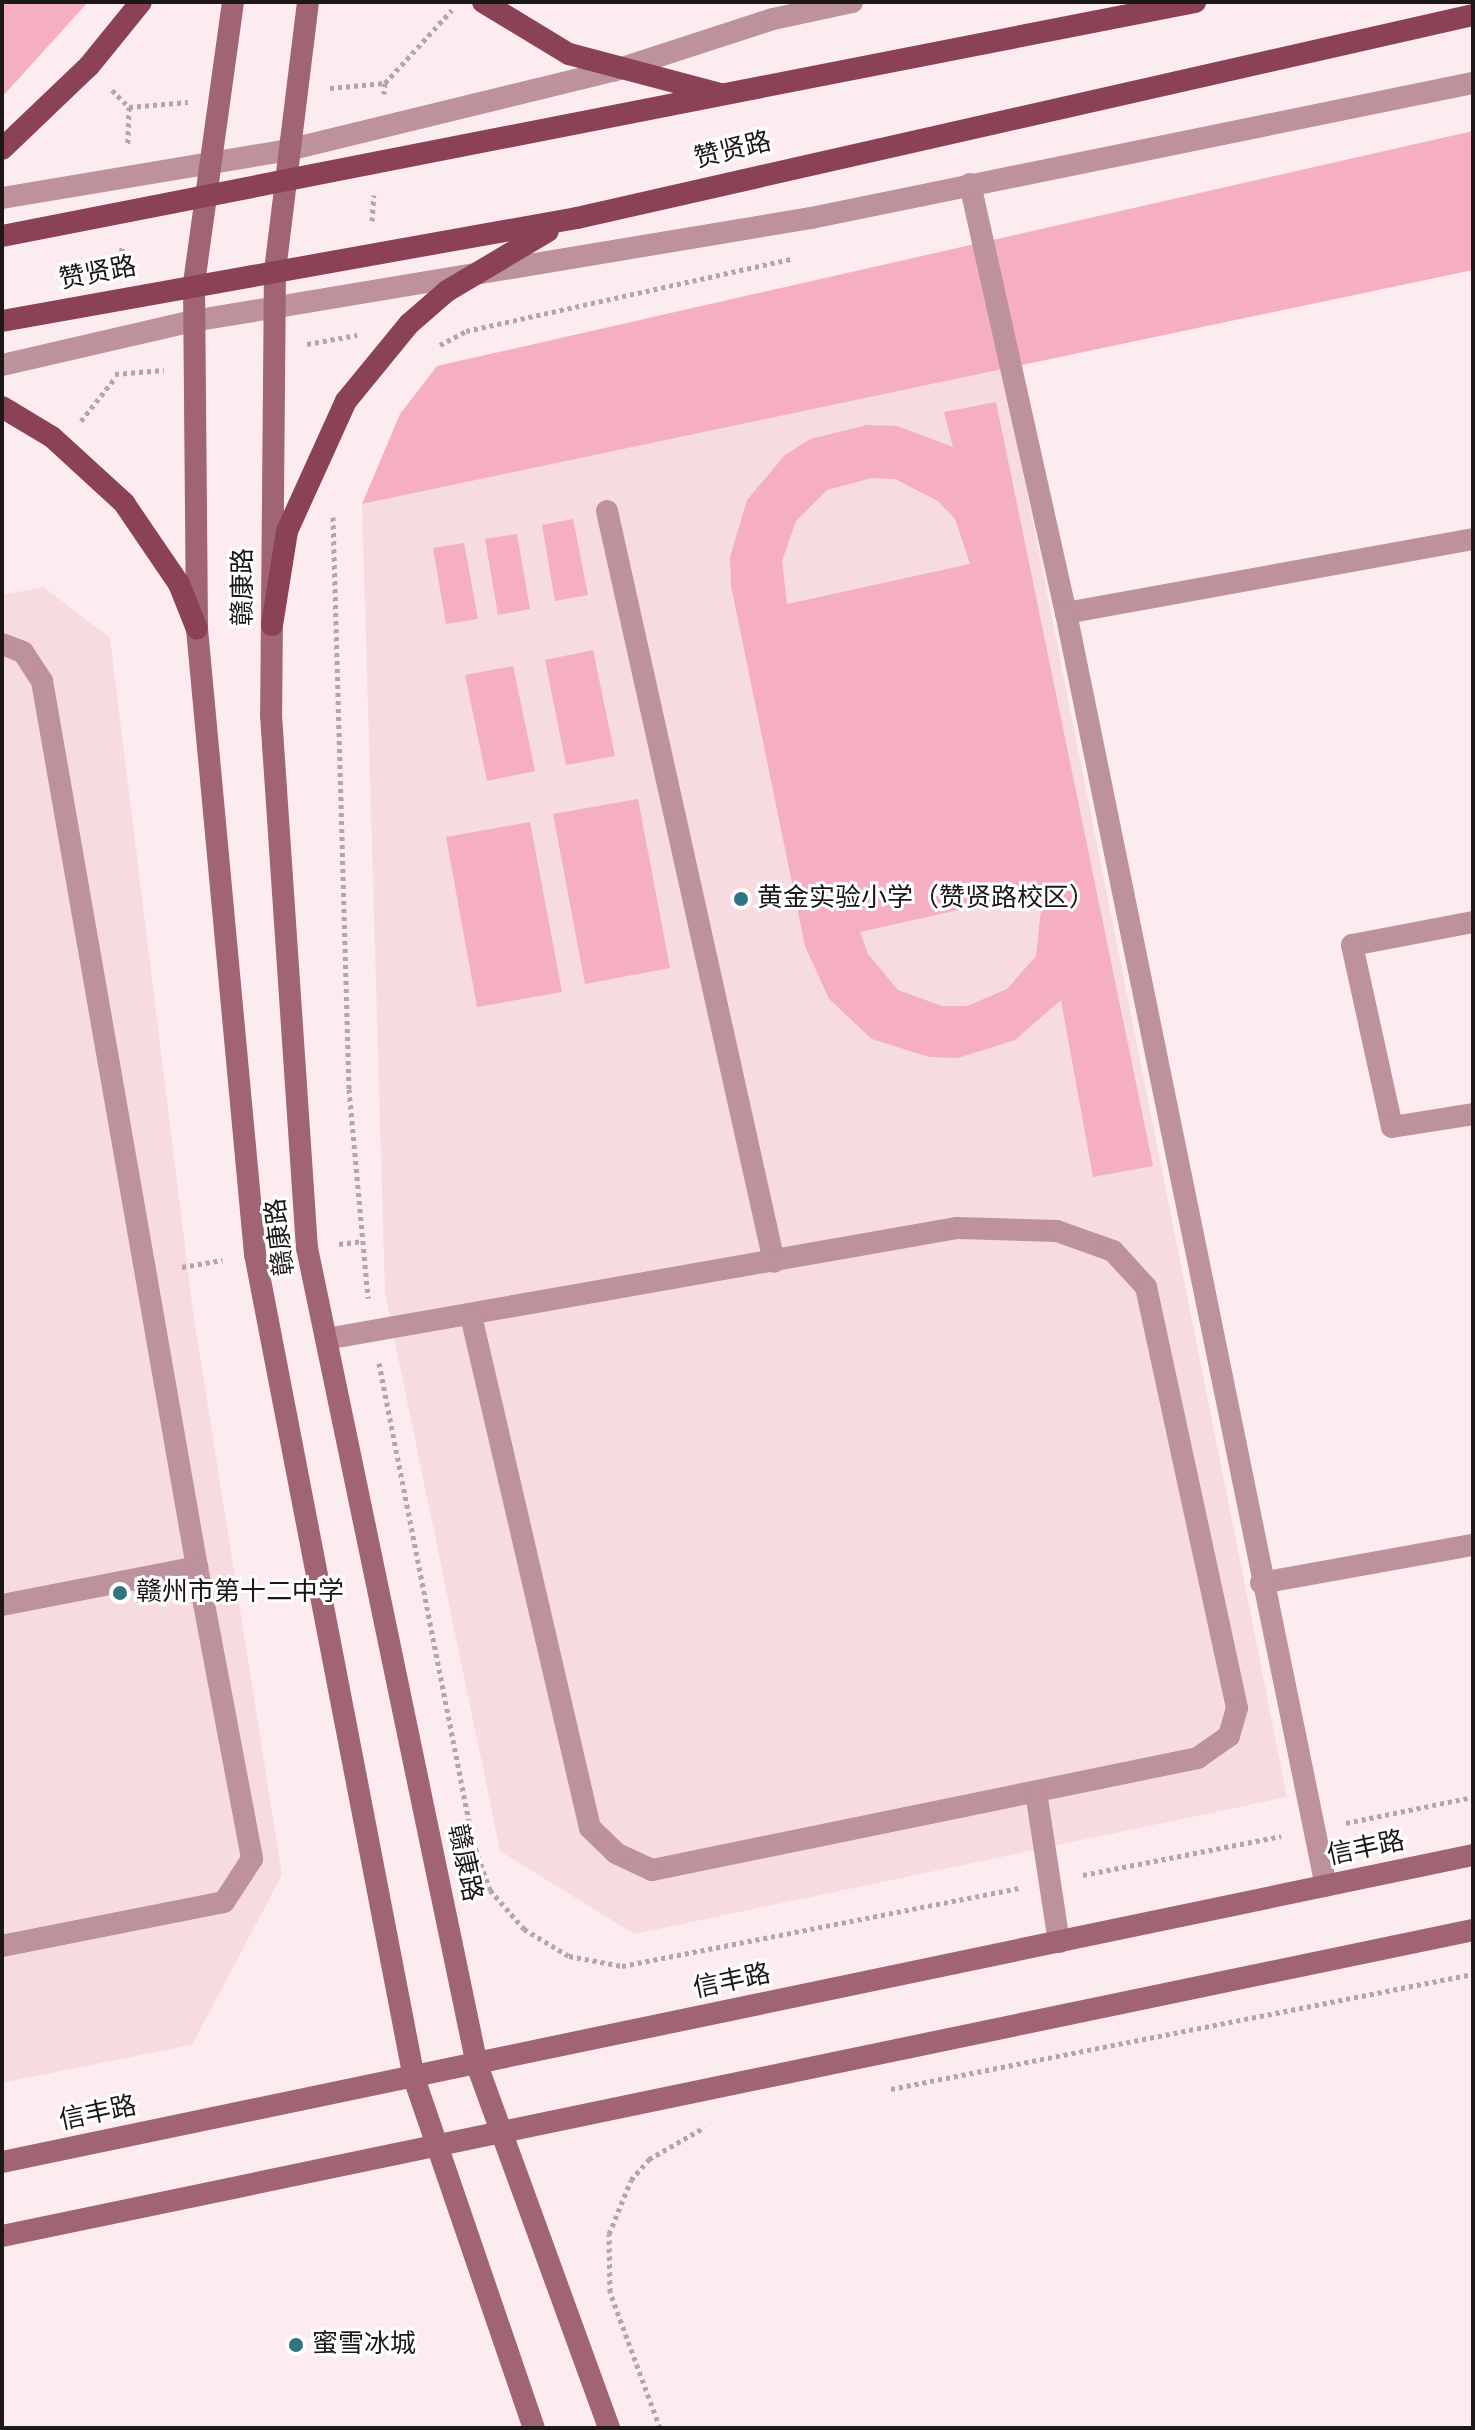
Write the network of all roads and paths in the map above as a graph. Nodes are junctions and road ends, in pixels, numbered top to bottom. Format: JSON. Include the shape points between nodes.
{"nodes":[{"id":1,"x":141,"y":2,"type":"edge"},
{"id":2,"x":233,"y":2,"type":"edge"},
{"id":3,"x":308,"y":2,"type":"edge"},
{"id":4,"x":459,"y":2,"type":"edge"},
{"id":5,"x":483,"y":2,"type":"edge"},
{"id":6,"x":852,"y":2,"type":"edge"},
{"id":7,"x":1195,"y":2,"type":"edge"},
{"id":8,"x":1473,"y":15,"type":"edge"},
{"id":9,"x":613,"y":71,"type":"junction"},
{"id":10,"x":385,"y":83,"type":"dead end"},
{"id":11,"x":1473,"y":83,"type":"edge"},
{"id":12,"x":757,"y":91,"type":"junction"},
{"id":13,"x":2,"y":149,"type":"edge"},
{"id":14,"x":288,"y":150,"type":"junction"},
{"id":15,"x":207,"y":167,"type":"junction"},
{"id":16,"x":283,"y":181,"type":"junction"},
{"id":17,"x":970,"y":184,"type":"junction"},
{"id":18,"x":203,"y":196,"type":"junction"},
{"id":19,"x":2,"y":198,"type":"edge"},
{"id":20,"x":577,"y":218,"type":"junction"},
{"id":21,"x":2,"y":236,"type":"edge"},
{"id":22,"x":807,"y":255,"type":"dead end"},
{"id":23,"x":275,"y":269,"type":"junction"},
{"id":24,"x":477,"y":270,"type":"junction"},
{"id":25,"x":194,"y":284,"type":"junction"},
{"id":26,"x":275,"y":305,"type":"junction"},
{"id":27,"x":2,"y":321,"type":"edge"},
{"id":28,"x":193,"y":321,"type":"junction"},
{"id":29,"x":425,"y":356,"type":"dead end"},
{"id":30,"x":2,"y":365,"type":"edge"},
{"id":31,"x":2,"y":407,"type":"edge"},
{"id":32,"x":334,"y":511,"type":"dead end"},
{"id":33,"x":607,"y":511,"type":"dead end"},
{"id":34,"x":1473,"y":539,"type":"edge"},
{"id":35,"x":1066,"y":613,"type":"junction"},
{"id":36,"x":272,"y":625,"type":"junction"},
{"id":37,"x":197,"y":629,"type":"junction"},
{"id":38,"x":2,"y":644,"type":"edge"},
{"id":39,"x":1473,"y":922,"type":"edge"},
{"id":40,"x":1473,"y":1114,"type":"edge"},
{"id":41,"x":774,"y":1262,"type":"junction"},
{"id":42,"x":471,"y":1316,"type":"junction"},
{"id":43,"x":373,"y":1332,"type":"junction"},
{"id":44,"x":326,"y":1339,"type":"junction"},
{"id":45,"x":1473,"y":1545,"type":"edge"},
{"id":46,"x":197,"y":1567,"type":"junction"},
{"id":47,"x":1261,"y":1583,"type":"junction"},
{"id":48,"x":2,"y":1605,"type":"edge"},
{"id":49,"x":1036,"y":1792,"type":"junction"},
{"id":50,"x":1473,"y":1855,"type":"edge"},
{"id":51,"x":1326,"y":1886,"type":"junction"},
{"id":52,"x":1473,"y":1930,"type":"edge"},
{"id":53,"x":1059,"y":1942,"type":"junction"},
{"id":54,"x":2,"y":1946,"type":"edge"},
{"id":55,"x":675,"y":1956,"type":"dead end"},
{"id":56,"x":1473,"y":1974,"type":"edge"},
{"id":57,"x":477,"y":2065,"type":"junction"},
{"id":58,"x":414,"y":2078,"type":"junction"},
{"id":59,"x":879,"y":2092,"type":"dead end"},
{"id":60,"x":722,"y":2123,"type":"dead end"},
{"id":61,"x":501,"y":2134,"type":"junction"},
{"id":62,"x":435,"y":2150,"type":"junction"},
{"id":63,"x":2,"y":2162,"type":"edge"},
{"id":64,"x":2,"y":2236,"type":"edge"},
{"id":65,"x":534,"y":2428,"type":"edge"},
{"id":66,"x":609,"y":2428,"type":"edge"},
{"id":67,"x":660,"y":2428,"type":"edge"}],
"edges":[{"from":1,"to":13,"type":"main road","via":[[89,66]]},
{"from":2,"to":15,"type":"main road","name":"赣康路"},
{"from":3,"to":14,"type":"main road","name":"赣康路"},
{"from":4,"to":10,"type":"path"},
{"from":5,"to":9,"type":"main road","via":[[527,32]]},
{"from":6,"to":9,"type":"street"},
{"from":7,"to":12,"type":"main road","name":"赞贤路"},
{"from":8,"to":20,"type":"main road","name":"赞贤路"},
{"from":9,"to":12,"type":"main road","via":[[709,94]]},
{"from":9,"to":14,"type":"street"},
{"from":11,"to":17,"type":"street"},
{"from":12,"to":16,"type":"main road","name":"赞贤路"},
{"from":14,"to":15,"type":"street"},
{"from":14,"to":16,"type":"main road","name":"赣康路"},
{"from":15,"to":18,"type":"main road","name":"赣康路"},
{"from":15,"to":19,"type":"street"},
{"from":16,"to":18,"type":"main road","name":"赞贤路"},
{"from":16,"to":23,"type":"main road","name":"赣康路"},
{"from":17,"to":24,"type":"street","via":[[811,218]]},
{"from":17,"to":35,"type":"street"},
{"from":18,"to":21,"type":"main road","name":"赞贤路"},
{"from":18,"to":25,"type":"main road","name":"赣康路"},
{"from":20,"to":23,"type":"main road","name":"赞贤路"},
{"from":20,"to":24,"type":"main road"},
{"from":22,"to":29,"type":"path","via":[[466,331]]},
{"from":23,"to":25,"type":"main road","name":"赞贤路"},
{"from":23,"to":26,"type":"main road","name":"赣康路"},
{"from":24,"to":26,"type":"street"},
{"from":24,"to":36,"type":"main road","via":[[375,361],[322,443],[287,531]]},
{"from":25,"to":27,"type":"main road","name":"赞贤路"},
{"from":25,"to":28,"type":"main road","name":"赣康路"},
{"from":26,"to":28,"type":"street"},
{"from":26,"to":36,"type":"main road","name":"赣康路"},
{"from":28,"to":30,"type":"street"},
{"from":28,"to":37,"type":"main road","name":"赣康路"},
{"from":31,"to":37,"type":"main road","via":[[52,437],[124,503],[179,584]]},
{"from":32,"to":43,"type":"path","via":[[349,1089]]},
{"from":33,"to":41,"type":"street"},
{"from":34,"to":35,"type":"street"},
{"from":35,"to":47,"type":"street"},
{"from":36,"to":44,"type":"main road","name":"赣康路","via":[[271,715],[307,1248]]},
{"from":37,"to":58,"type":"main road","name":"赣康路","via":[[255,1254]]},
{"from":38,"to":46,"type":"street","via":[[23,652],[42,681]]},
{"from":39,"to":40,"type":"street","via":[[1352,945],[1392,1127]]},
{"from":41,"to":42,"type":"street"},
{"from":41,"to":49,"type":"street","via":[[957,1228],[1057,1231],[1113,1251],[1146,1287],[1237,1708],[1229,1736],[1198,1758]]},
{"from":42,"to":43,"type":"street"},
{"from":42,"to":49,"type":"street","via":[[590,1828],[616,1853],[652,1870]]},
{"from":43,"to":44,"type":"street"},
{"from":43,"to":55,"type":"path","via":[[473,1841],[490,1890],[524,1929],[569,1956],[622,1966]]},
{"from":44,"to":57,"type":"main road","name":"赣康路"},
{"from":45,"to":47,"type":"street"},
{"from":46,"to":48,"type":"street"},
{"from":46,"to":54,"type":"street","via":[[252,1859],[224,1902]]},
{"from":47,"to":51,"type":"street"},
{"from":49,"to":53,"type":"street"},
{"from":50,"to":51,"type":"main road","name":"信丰路"},
{"from":51,"to":53,"type":"main road","name":"信丰路"},
{"from":52,"to":61,"type":"main road"},
{"from":53,"to":57,"type":"main road","name":"信丰路"},
{"from":56,"to":59,"type":"path"},
{"from":57,"to":58,"type":"main road","name":"信丰路"},
{"from":57,"to":61,"type":"main road","name":"赣康路"},
{"from":58,"to":62,"type":"main road","name":"赣康路"},
{"from":58,"to":63,"type":"main road","name":"信丰路"},
{"from":60,"to":67,"type":"path","via":[[649,2159],[631,2180],[609,2234],[610,2292]]},
{"from":61,"to":62,"type":"main road"},
{"from":61,"to":66,"type":"main road","name":"赣康路"},
{"from":62,"to":64,"type":"main road"},
{"from":62,"to":65,"type":"main road","name":"赣康路"}]}
